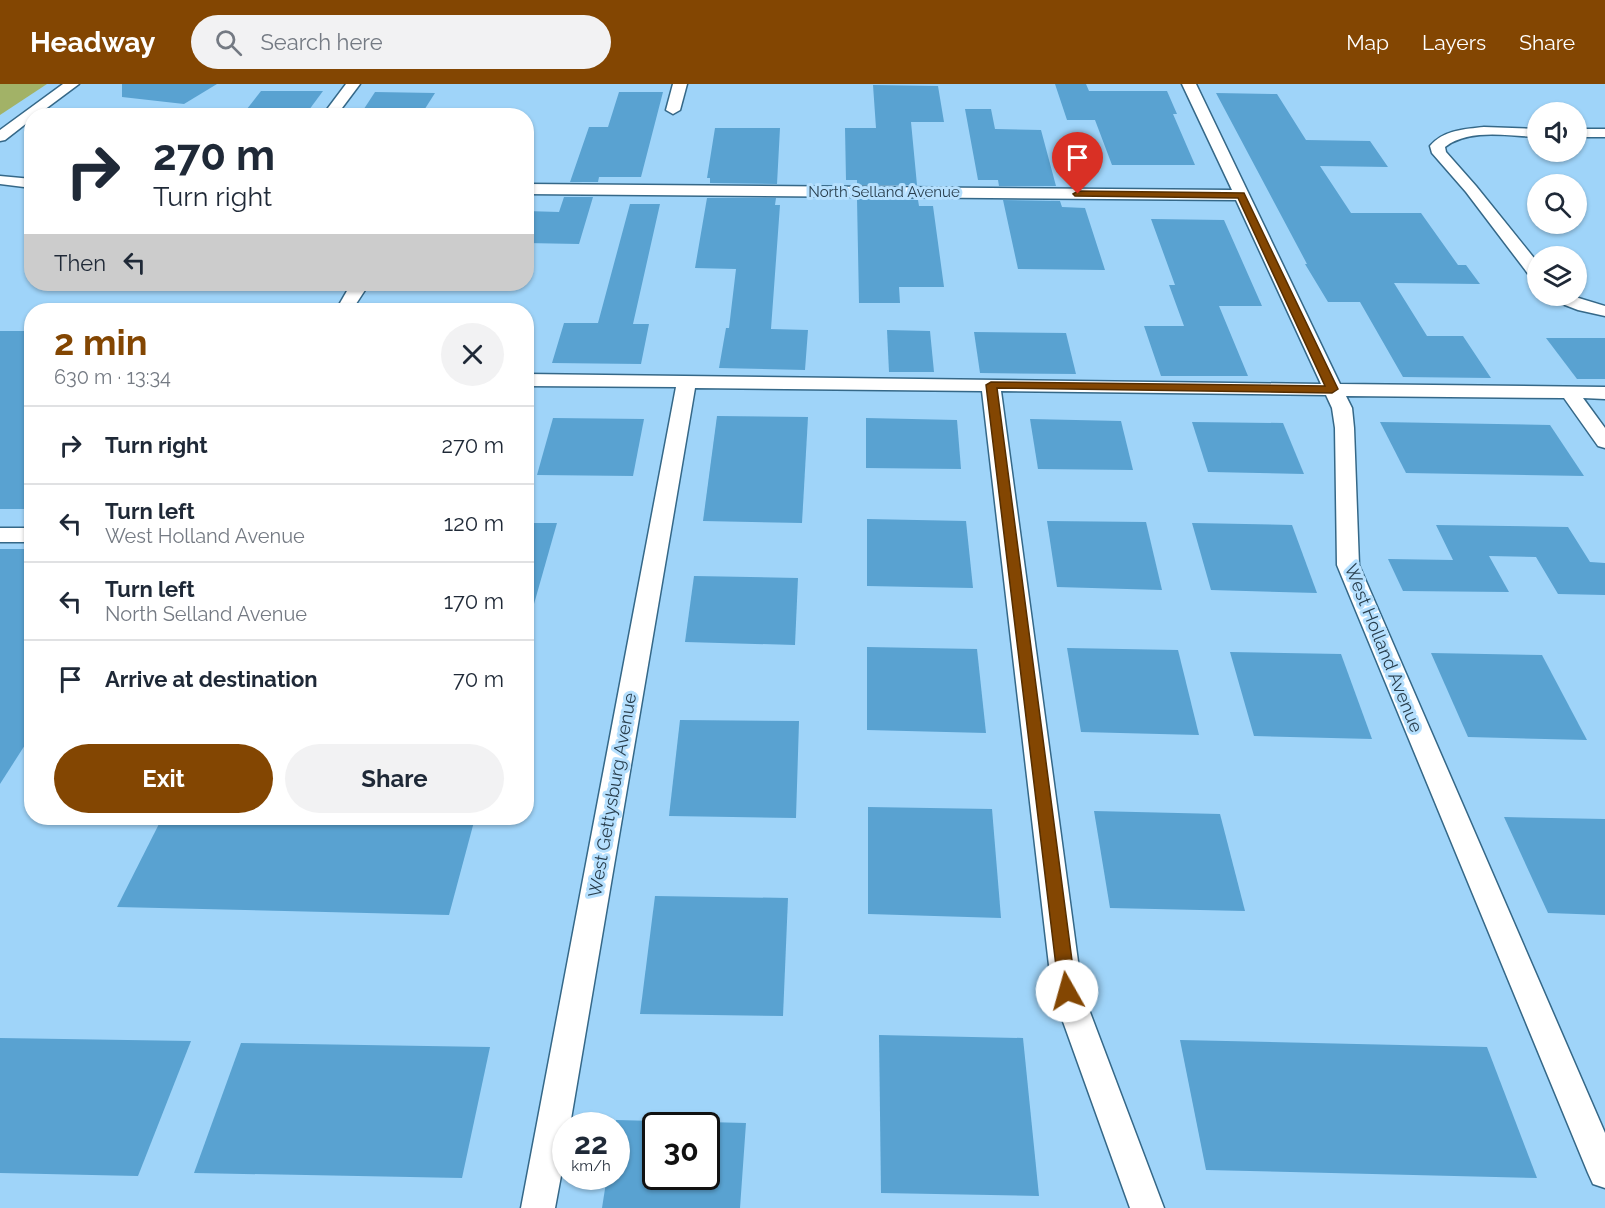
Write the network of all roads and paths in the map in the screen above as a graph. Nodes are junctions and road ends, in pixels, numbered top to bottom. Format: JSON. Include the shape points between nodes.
{"nodes":[{"id":1,"x":72,"y":84,"type":"edge"},
{"id":2,"x":353,"y":84,"type":"edge"},
{"id":3,"x":680,"y":84,"type":"edge"},
{"id":4,"x":1189,"y":84,"type":"edge"},
{"id":5,"x":37,"y":108,"type":"edge"},
{"id":6,"x":335,"y":108,"type":"edge"},
{"id":7,"x":673,"y":110,"type":"dead end"},
{"id":8,"x":24,"y":118,"type":"edge"},
{"id":9,"x":1527,"y":133,"type":"edge"},
{"id":10,"x":1587,"y":133,"type":"edge"},
{"id":11,"x":1605,"y":133,"type":"edge"},
{"id":12,"x":0,"y":137,"type":"edge"},
{"id":13,"x":0,"y":180,"type":"edge"},
{"id":14,"x":24,"y":183,"type":"edge"},
{"id":15,"x":534,"y":189,"type":"edge"},
{"id":16,"x":1241,"y":195,"type":"junction"},
{"id":17,"x":1527,"y":261,"type":"edge"},
{"id":18,"x":1584,"y":306,"type":"edge"},
{"id":19,"x":1605,"y":311,"type":"edge"},
{"id":20,"x":534,"y":380,"type":"edge"},
{"id":21,"x":687,"y":381,"type":"junction"},
{"id":22,"x":991,"y":385,"type":"junction"},
{"id":23,"x":1332,"y":389,"type":"junction"},
{"id":24,"x":1569,"y":392,"type":"junction"},
{"id":25,"x":1605,"y":393,"type":"edge"},
{"id":26,"x":1605,"y":442,"type":"edge"},
{"id":27,"x":0,"y":535,"type":"edge"},
{"id":28,"x":24,"y":535,"type":"edge"},
{"id":29,"x":1605,"y":1173,"type":"edge"},
{"id":30,"x":538,"y":1208,"type":"edge"},
{"id":31,"x":1147,"y":1208,"type":"edge"}],
"edges":[{"from":1,"to":5,"type":"street"},
{"from":2,"to":6,"type":"street"},
{"from":3,"to":7,"type":"street"},
{"from":4,"to":16,"type":"street","name":"West Holland Avenue"},
{"from":8,"to":12,"type":"street"},
{"from":9,"to":17,"type":"street","via":[[1450,136],[1437,146]]},
{"from":10,"to":11,"type":"street"},
{"from":13,"to":14,"type":"street"},
{"from":15,"to":16,"type":"street","name":"North Selland Avenue"},
{"from":16,"to":23,"type":"street","name":"West Holland Avenue"},
{"from":18,"to":19,"type":"street"},
{"from":20,"to":21,"type":"street"},
{"from":21,"to":22,"type":"street"},
{"from":21,"to":30,"type":"street","name":"West Gettysburg Avenue"},
{"from":22,"to":23,"type":"street"},
{"from":22,"to":31,"type":"street","via":[[1067,991]]},
{"from":23,"to":24,"type":"street"},
{"from":23,"to":29,"type":"street","name":"West Holland Avenue","via":[[1345,427],[1348,565]]},
{"from":24,"to":25,"type":"street"},
{"from":24,"to":26,"type":"street"},
{"from":27,"to":28,"type":"street"}]}
